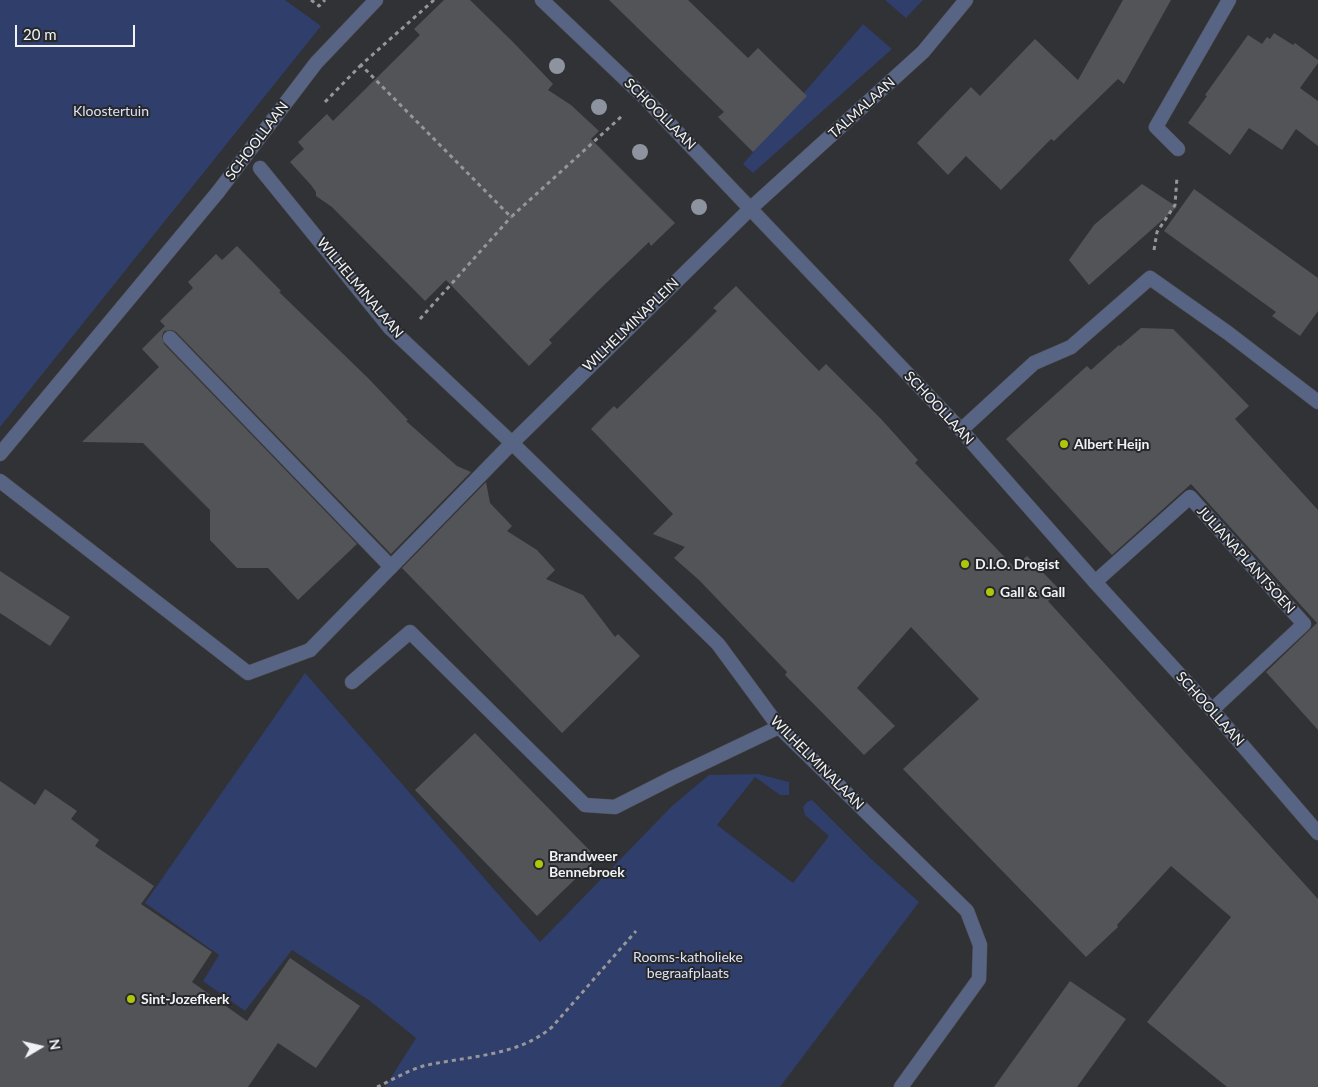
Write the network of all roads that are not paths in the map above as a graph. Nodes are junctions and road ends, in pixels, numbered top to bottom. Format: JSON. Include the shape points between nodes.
{"nodes":[{"id":1,"x":376,"y":0,"type":"edge"},
{"id":2,"x":542,"y":0,"type":"edge"},
{"id":3,"x":966,"y":0,"type":"edge"},
{"id":4,"x":1229,"y":0,"type":"edge"},
{"id":5,"x":1178,"y":149,"type":"road end"},
{"id":6,"x":260,"y":168,"type":"dead end"},
{"id":7,"x":751,"y":208,"type":"junction"},
{"id":8,"x":170,"y":338,"type":"dead end"},
{"id":9,"x":1318,"y":402,"type":"edge"},
{"id":10,"x":961,"y":430,"type":"junction"},
{"id":11,"x":512,"y":442,"type":"junction"},
{"id":12,"x":0,"y":454,"type":"edge"},
{"id":13,"x":0,"y":481,"type":"edge"},
{"id":14,"x":391,"y":567,"type":"junction"},
{"id":15,"x":1095,"y":582,"type":"junction"},
{"id":16,"x":352,"y":682,"type":"dead end"},
{"id":17,"x":1212,"y":710,"type":"junction"},
{"id":18,"x":779,"y":727,"type":"junction"},
{"id":19,"x":1318,"y":833,"type":"edge"},
{"id":20,"x":901,"y":1087,"type":"edge"}],
"edges":[{"from":1,"to":12,"type":"street","name":"SCHOOLLAAN","via":[[316,64],[218,192]]},
{"from":2,"to":7,"type":"street","name":"SCHOOLLAAN","via":[[644,97]]},
{"from":3,"to":7,"type":"street","name":"TALMALAAN","via":[[923,52]]},
{"from":4,"to":5,"type":"street","via":[[1156,127]]},
{"from":6,"to":11,"type":"street","name":"WILHELMINALAAN","via":[[390,328]]},
{"from":7,"to":10,"type":"street","name":"SCHOOLLAAN"},
{"from":7,"to":11,"type":"street","name":"WILHELMINAPLEIN"},
{"from":8,"to":14,"type":"street"},
{"from":9,"to":10,"type":"street","via":[[1150,278],[1072,347],[1034,363]]},
{"from":10,"to":15,"type":"street","name":"SCHOOLLAAN"},
{"from":11,"to":14,"type":"street"},
{"from":11,"to":18,"type":"street","name":"WILHELMINALAAN","via":[[718,644]]},
{"from":13,"to":14,"type":"street","via":[[248,673],[310,650]]},
{"from":15,"to":17,"type":"street","name":"SCHOOLLAAN"},
{"from":15,"to":17,"type":"street","name":"JULIANAPLANTSOEN","via":[[1190,497],[1304,624]]},
{"from":16,"to":18,"type":"street","via":[[410,632],[585,805],[615,807]]},
{"from":17,"to":19,"type":"street","name":"SCHOOLLAAN"},
{"from":18,"to":20,"type":"street","name":"WILHELMINALAAN","via":[[967,911],[980,944],[979,979]]}]}
